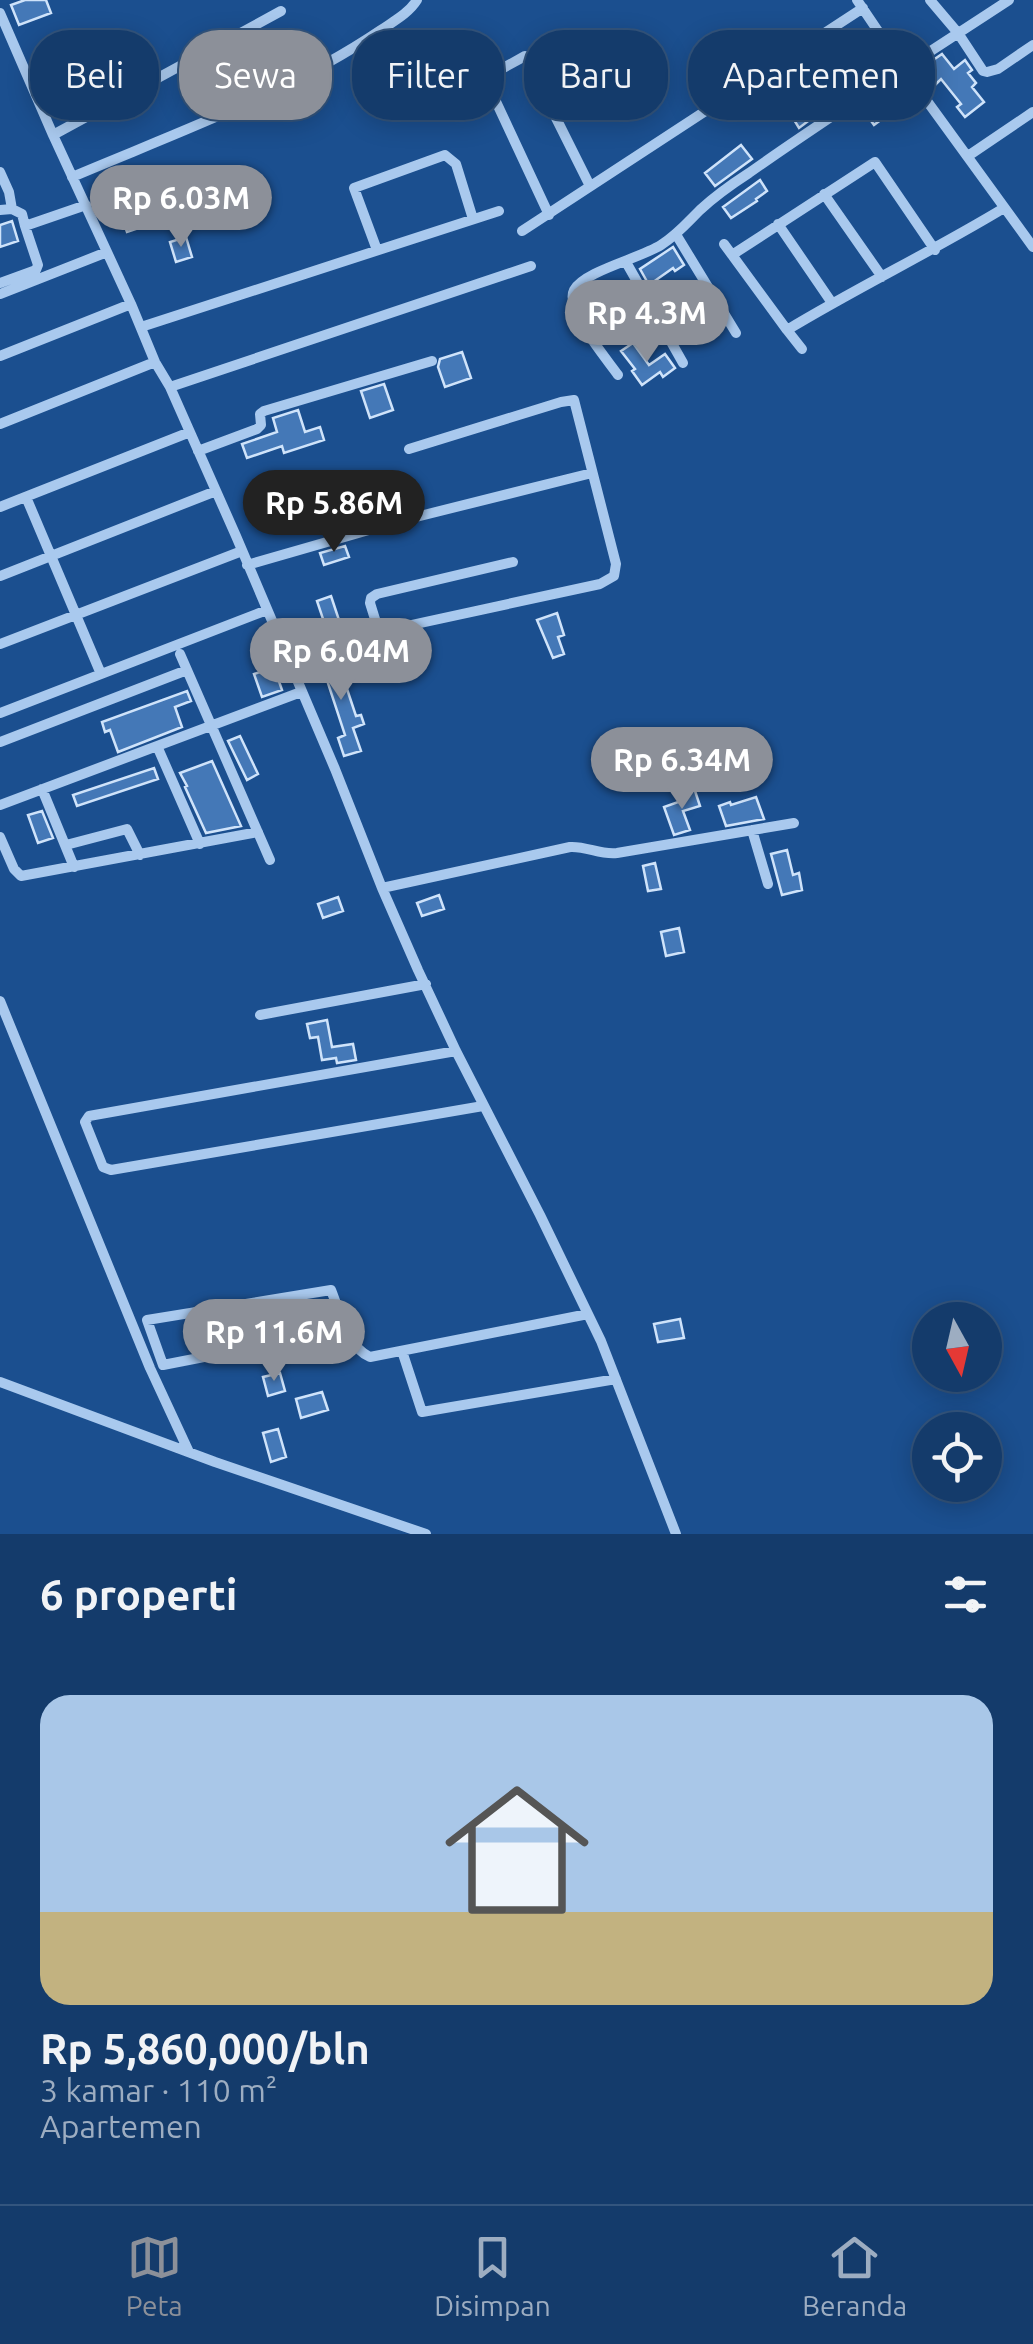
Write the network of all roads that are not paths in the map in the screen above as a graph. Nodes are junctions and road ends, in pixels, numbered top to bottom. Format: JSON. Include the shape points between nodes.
{"nodes":[{"id":1,"x":417,"y":0,"type":"edge"},
{"id":2,"x":930,"y":0,"type":"edge"},
{"id":3,"x":1009,"y":0,"type":"edge"},
{"id":4,"x":860,"y":4,"type":"edge"},
{"id":5,"x":281,"y":11,"type":"dead end"},
{"id":6,"x":0,"y":12,"type":"edge"},
{"id":7,"x":877,"y":30,"type":"edge"},
{"id":8,"x":958,"y":34,"type":"junction"},
{"id":9,"x":1033,"y":46,"type":"edge"},
{"id":10,"x":935,"y":48,"type":"edge"},
{"id":11,"x":935,"y":111,"type":"edge"},
{"id":12,"x":1033,"y":112,"type":"edge"},
{"id":13,"x":827,"y":120,"type":"edge"},
{"id":14,"x":53,"y":135,"type":"junction"},
{"id":15,"x":968,"y":156,"type":"junction"},
{"id":16,"x":0,"y":172,"type":"edge"},
{"id":17,"x":72,"y":177,"type":"junction"},
{"id":18,"x":590,"y":186,"type":"junction"},
{"id":19,"x":824,"y":194,"type":"junction"},
{"id":20,"x":86,"y":205,"type":"junction"},
{"id":21,"x":1004,"y":208,"type":"junction"},
{"id":22,"x":6,"y":210,"type":"edge"},
{"id":23,"x":499,"y":210,"type":"dead end"},
{"id":24,"x":549,"y":215,"type":"junction"},
{"id":25,"x":473,"y":219,"type":"junction"},
{"id":26,"x":778,"y":224,"type":"junction"},
{"id":27,"x":25,"y":226,"type":"junction"},
{"id":28,"x":522,"y":231,"type":"dead end"},
{"id":29,"x":677,"y":236,"type":"junction"},
{"id":30,"x":1033,"y":247,"type":"edge"},
{"id":31,"x":377,"y":250,"type":"junction"},
{"id":32,"x":935,"y":250,"type":"junction"},
{"id":33,"x":108,"y":252,"type":"junction"},
{"id":34,"x":626,"y":262,"type":"junction"},
{"id":35,"x":531,"y":266,"type":"dead end"},
{"id":36,"x":882,"y":277,"type":"junction"},
{"id":37,"x":0,"y":283,"type":"edge"},
{"id":38,"x":0,"y":294,"type":"edge"},
{"id":39,"x":832,"y":303,"type":"junction"},
{"id":40,"x":131,"y":304,"type":"junction"},
{"id":41,"x":141,"y":327,"type":"junction"},
{"id":42,"x":787,"y":330,"type":"junction"},
{"id":43,"x":736,"y":333,"type":"dead end"},
{"id":44,"x":802,"y":350,"type":"dead end"},
{"id":45,"x":0,"y":356,"type":"edge"},
{"id":46,"x":432,"y":361,"type":"dead end"},
{"id":47,"x":154,"y":362,"type":"junction"},
{"id":48,"x":683,"y":363,"type":"dead end"},
{"id":49,"x":618,"y":375,"type":"dead end"},
{"id":50,"x":170,"y":388,"type":"junction"},
{"id":51,"x":0,"y":424,"type":"edge"},
{"id":52,"x":190,"y":432,"type":"junction"},
{"id":53,"x":409,"y":450,"type":"dead end"},
{"id":54,"x":198,"y":451,"type":"junction"},
{"id":55,"x":588,"y":474,"type":"junction"},
{"id":56,"x":216,"y":491,"type":"junction"},
{"id":57,"x":26,"y":497,"type":"junction"},
{"id":58,"x":0,"y":507,"type":"edge"},
{"id":59,"x":242,"y":551,"type":"junction"},
{"id":60,"x":51,"y":556,"type":"junction"},
{"id":61,"x":513,"y":562,"type":"dead end"},
{"id":62,"x":247,"y":565,"type":"junction"},
{"id":63,"x":0,"y":576,"type":"edge"},
{"id":64,"x":266,"y":610,"type":"junction"},
{"id":65,"x":76,"y":614,"type":"junction"},
{"id":66,"x":379,"y":632,"type":"junction"},
{"id":67,"x":0,"y":644,"type":"edge"},
{"id":68,"x":180,"y":654,"type":"dead end"},
{"id":69,"x":286,"y":654,"type":"junction"},
{"id":70,"x":187,"y":670,"type":"junction"},
{"id":71,"x":101,"y":674,"type":"junction"},
{"id":72,"x":301,"y":692,"type":"junction"},
{"id":73,"x":0,"y":713,"type":"edge"},
{"id":74,"x":211,"y":726,"type":"junction"},
{"id":75,"x":0,"y":742,"type":"edge"},
{"id":76,"x":157,"y":746,"type":"junction"},
{"id":77,"x":42,"y":789,"type":"junction"},
{"id":78,"x":0,"y":805,"type":"edge"},
{"id":79,"x":794,"y":823,"type":"dead end"},
{"id":80,"x":752,"y":830,"type":"junction"},
{"id":81,"x":258,"y":832,"type":"junction"},
{"id":82,"x":0,"y":838,"type":"edge"},
{"id":83,"x":200,"y":844,"type":"junction"},
{"id":84,"x":66,"y":845,"type":"junction"},
{"id":85,"x":140,"y":855,"type":"junction"},
{"id":86,"x":270,"y":860,"type":"dead end"},
{"id":87,"x":74,"y":867,"type":"junction"},
{"id":88,"x":768,"y":884,"type":"dead end"},
{"id":89,"x":382,"y":888,"type":"junction"},
{"id":90,"x":426,"y":984,"type":"junction"},
{"id":91,"x":0,"y":1002,"type":"edge"},
{"id":92,"x":260,"y":1015,"type":"dead end"},
{"id":93,"x":456,"y":1051,"type":"junction"},
{"id":94,"x":484,"y":1106,"type":"junction"},
{"id":95,"x":588,"y":1314,"type":"junction"},
{"id":96,"x":348,"y":1330,"type":"junction"},
{"id":97,"x":402,"y":1350,"type":"junction"},
{"id":98,"x":616,"y":1379,"type":"junction"},
{"id":99,"x":0,"y":1382,"type":"edge"},
{"id":100,"x":189,"y":1452,"type":"junction"},
{"id":101,"x":426,"y":1534,"type":"edge"},
{"id":102,"x":676,"y":1534,"type":"edge"}],
"edges":[{"from":1,"to":17,"type":"street","via":[[358,46],[278,88]]},
{"from":2,"to":8,"type":"street"},
{"from":3,"to":8,"type":"street"},
{"from":4,"to":7,"type":"street"},
{"from":4,"to":18,"type":"street"},
{"from":5,"to":14,"type":"street"},
{"from":6,"to":14,"type":"street"},
{"from":8,"to":9,"type":"street","via":[[987,72]]},
{"from":8,"to":10,"type":"street"},
{"from":11,"to":15,"type":"street"},
{"from":12,"to":15,"type":"street"},
{"from":13,"to":29,"type":"street","via":[[718,195]]},
{"from":14,"to":17,"type":"street"},
{"from":15,"to":21,"type":"street"},
{"from":16,"to":22,"type":"street","via":[[11,198]]},
{"from":17,"to":20,"type":"street"},
{"from":18,"to":24,"type":"street"},
{"from":18,"to":24,"type":"street","via":[[524,56],[485,78]]},
{"from":19,"to":26,"type":"street"},
{"from":19,"to":32,"type":"street","via":[[875,162]]},
{"from":19,"to":36,"type":"street"},
{"from":20,"to":27,"type":"street"},
{"from":20,"to":33,"type":"street"},
{"from":21,"to":30,"type":"street"},
{"from":21,"to":32,"type":"street"},
{"from":22,"to":27,"type":"street","via":[[22,214]]},
{"from":23,"to":25,"type":"street"},
{"from":24,"to":28,"type":"street"},
{"from":25,"to":31,"type":"street"},
{"from":25,"to":31,"type":"street","via":[[456,164],[444,156],[354,188]]},
{"from":26,"to":39,"type":"street"},
{"from":26,"to":42,"type":"street","via":[[728,249]]},
{"from":27,"to":37,"type":"street","via":[[36,270]]},
{"from":29,"to":34,"type":"street"},
{"from":29,"to":43,"type":"street"},
{"from":31,"to":41,"type":"street"},
{"from":32,"to":36,"type":"street"},
{"from":33,"to":38,"type":"street"},
{"from":33,"to":40,"type":"street"},
{"from":34,"to":48,"type":"street"},
{"from":34,"to":49,"type":"street","via":[[579,284],[572,299]]},
{"from":35,"to":50,"type":"street"},
{"from":36,"to":39,"type":"street"},
{"from":39,"to":42,"type":"street"},
{"from":40,"to":41,"type":"street"},
{"from":40,"to":45,"type":"street"},
{"from":41,"to":47,"type":"street"},
{"from":42,"to":44,"type":"street"},
{"from":46,"to":54,"type":"street","via":[[264,411],[257,428]]},
{"from":47,"to":50,"type":"street"},
{"from":47,"to":51,"type":"street"},
{"from":50,"to":52,"type":"street"},
{"from":52,"to":54,"type":"street"},
{"from":52,"to":57,"type":"street"},
{"from":53,"to":55,"type":"street","via":[[574,400]]},
{"from":54,"to":56,"type":"street"},
{"from":55,"to":62,"type":"street"},
{"from":55,"to":66,"type":"street","via":[[616,564],[608,581]]},
{"from":56,"to":59,"type":"street"},
{"from":56,"to":60,"type":"street"},
{"from":57,"to":58,"type":"street"},
{"from":57,"to":60,"type":"street"},
{"from":59,"to":62,"type":"street"},
{"from":59,"to":65,"type":"street"},
{"from":60,"to":63,"type":"street"},
{"from":60,"to":65,"type":"street"},
{"from":61,"to":66,"type":"street","via":[[377,594],[370,602]]},
{"from":62,"to":64,"type":"street"},
{"from":64,"to":69,"type":"street"},
{"from":64,"to":71,"type":"street"},
{"from":65,"to":67,"type":"street"},
{"from":65,"to":71,"type":"street"},
{"from":66,"to":69,"type":"street"},
{"from":68,"to":70,"type":"street"},
{"from":69,"to":72,"type":"street"},
{"from":70,"to":74,"type":"street"},
{"from":70,"to":75,"type":"street"},
{"from":71,"to":73,"type":"street"},
{"from":72,"to":74,"type":"street"},
{"from":72,"to":89,"type":"street"},
{"from":74,"to":76,"type":"street"},
{"from":74,"to":81,"type":"street"},
{"from":76,"to":77,"type":"street"},
{"from":76,"to":83,"type":"street"},
{"from":77,"to":78,"type":"street"},
{"from":77,"to":84,"type":"street"},
{"from":79,"to":80,"type":"street"},
{"from":80,"to":88,"type":"street"},
{"from":80,"to":89,"type":"street","via":[[617,853],[570,846]]},
{"from":81,"to":83,"type":"street"},
{"from":81,"to":86,"type":"street"},
{"from":82,"to":87,"type":"street","via":[[21,876]]},
{"from":83,"to":85,"type":"street"},
{"from":84,"to":85,"type":"street","via":[[127,829]]},
{"from":84,"to":87,"type":"street"},
{"from":85,"to":87,"type":"street"},
{"from":89,"to":90,"type":"street"},
{"from":90,"to":92,"type":"street"},
{"from":90,"to":93,"type":"street"},
{"from":91,"to":100,"type":"street"},
{"from":93,"to":94,"type":"street"},
{"from":93,"to":94,"type":"street","via":[[84,1122],[102,1167],[111,1170]]},
{"from":94,"to":95,"type":"street"},
{"from":95,"to":97,"type":"street"},
{"from":95,"to":98,"type":"street"},
{"from":96,"to":96,"type":"street","via":[[331,1290],[147,1320],[163,1365]]},
{"from":96,"to":97,"type":"street","via":[[354,1346],[370,1357]]},
{"from":97,"to":98,"type":"street","via":[[422,1412]]},
{"from":98,"to":102,"type":"street"},
{"from":99,"to":100,"type":"street"},
{"from":100,"to":101,"type":"street"}]}
